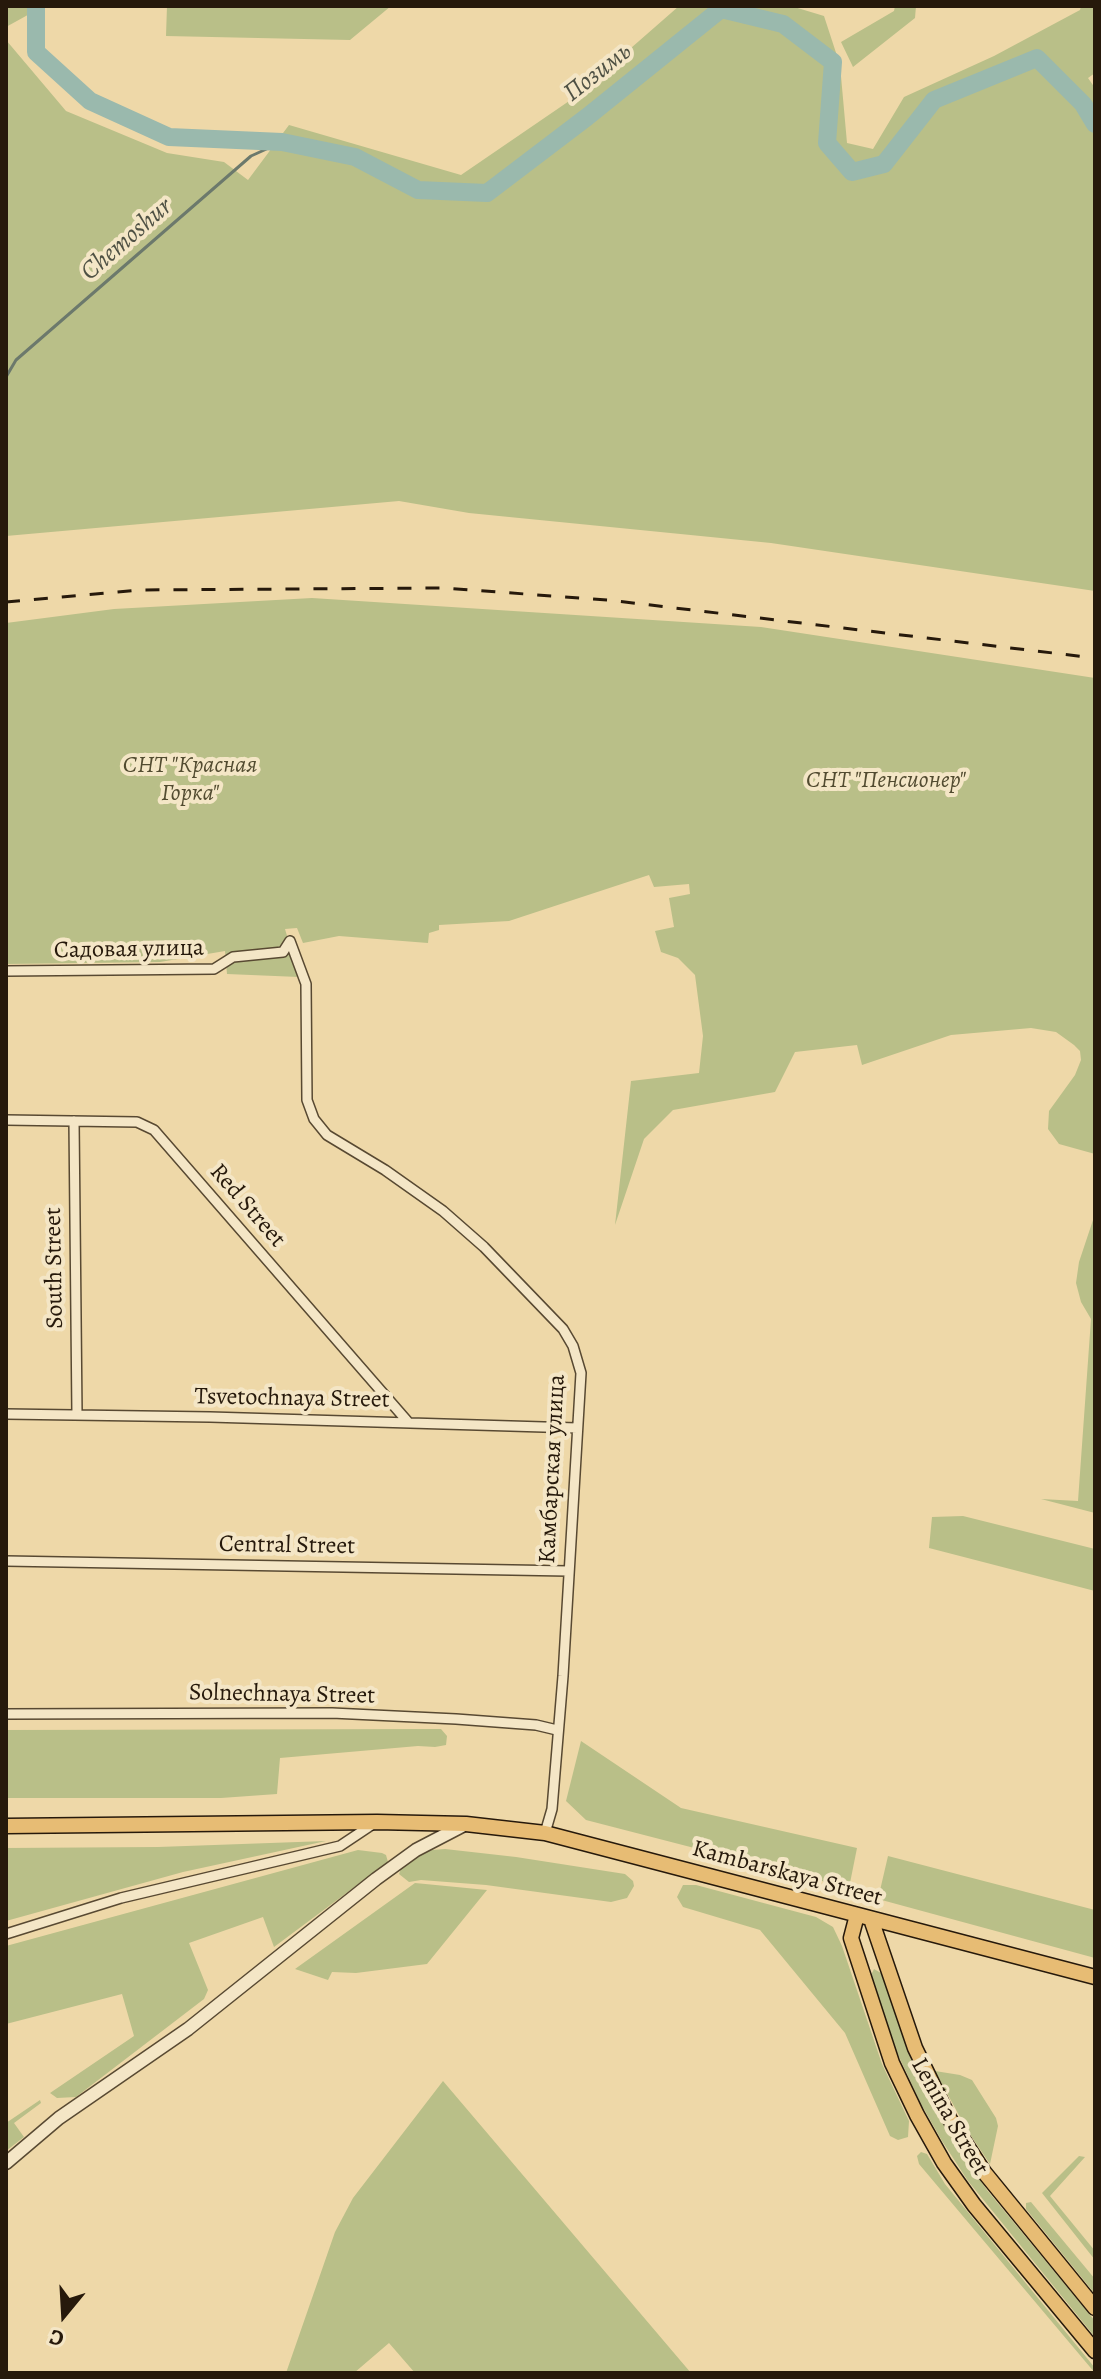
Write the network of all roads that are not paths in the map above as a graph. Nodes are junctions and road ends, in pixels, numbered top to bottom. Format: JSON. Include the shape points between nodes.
{"nodes":[{"id":1,"x":290,"y":941,"type":"joint"},
{"id":2,"x":6,"y":971,"type":"edge"},
{"id":3,"x":6,"y":1120,"type":"edge"},
{"id":4,"x":74,"y":1121,"type":"junction"},
{"id":5,"x":6,"y":1414,"type":"edge"},
{"id":6,"x":77,"y":1415,"type":"junction"},
{"id":7,"x":408,"y":1422,"type":"junction"},
{"id":8,"x":577,"y":1428,"type":"junction"},
{"id":9,"x":6,"y":1561,"type":"edge"},
{"id":10,"x":568,"y":1571,"type":"junction"},
{"id":11,"x":6,"y":1714,"type":"edge"},
{"id":12,"x":557,"y":1730,"type":"junction"},
{"id":13,"x":377,"y":1822,"type":"junction"},
{"id":14,"x":466,"y":1824,"type":"junction"},
{"id":15,"x":6,"y":1826,"type":"edge"},
{"id":16,"x":545,"y":1833,"type":"junction"},
{"id":17,"x":815,"y":1905,"type":"junction"},
{"id":18,"x":864,"y":1917,"type":"junction"},
{"id":19,"x":6,"y":1934,"type":"edge"},
{"id":20,"x":851,"y":1938,"type":"junction"},
{"id":21,"x":1095,"y":1977,"type":"edge"},
{"id":22,"x":6,"y":2163,"type":"edge"},
{"id":23,"x":1095,"y":2308,"type":"edge"},
{"id":24,"x":1095,"y":2351,"type":"edge"}],
"edges":[{"from":1,"to":2,"type":"street","name":"Садовая улица","via":[[283,952],[233,957],[214,969]]},
{"from":1,"to":8,"type":"street","name":"Камбарская улица","via":[[306,984],[307,1100],[314,1119],[327,1135],[443,1211],[563,1329],[581,1373]]},
{"from":3,"to":4,"type":"street","name":"Red Street"},
{"from":4,"to":6,"type":"street","name":"South Street"},
{"from":4,"to":7,"type":"street","name":"Red Street","via":[[137,1122],[154,1130]]},
{"from":5,"to":6,"type":"street","name":"Tsvetochnaya Street"},
{"from":6,"to":7,"type":"street","name":"Tsvetochnaya Street"},
{"from":7,"to":8,"type":"street","name":"Tsvetochnaya Street"},
{"from":8,"to":10,"type":"street","name":"Камбарская улица"},
{"from":9,"to":10,"type":"street","name":"Central Street"},
{"from":10,"to":12,"type":"street","name":"Камбарская улица"},
{"from":11,"to":12,"type":"street","name":"Solnechnaya Street","via":[[332,1713]]},
{"from":12,"to":16,"type":"street","name":"Камбарская улица","via":[[552,1809]]},
{"from":13,"to":14,"type":"main road","name":"Kambarskaya Street"},
{"from":13,"to":15,"type":"main road","name":"Kambarskaya Street"},
{"from":13,"to":19,"type":"street","via":[[340,1846],[121,1898]]},
{"from":14,"to":16,"type":"main road","name":"Kambarskaya Street"},
{"from":14,"to":22,"type":"street","via":[[376,1879],[188,2029],[59,2118]]},
{"from":16,"to":17,"type":"main road","name":"Kambarskaya Street"},
{"from":17,"to":18,"type":"main road","name":"Kambarskaya Street"},
{"from":17,"to":20,"type":"main road"},
{"from":18,"to":20,"type":"main road"},
{"from":18,"to":21,"type":"main road","name":"Kambarskaya Street"},
{"from":18,"to":23,"type":"main road","name":"Lenina Street","via":[[915,2048],[949,2118],[990,2179]]},
{"from":20,"to":24,"type":"main road","name":"Lenina Street","via":[[892,2063],[936,2150],[974,2205]]}]}
